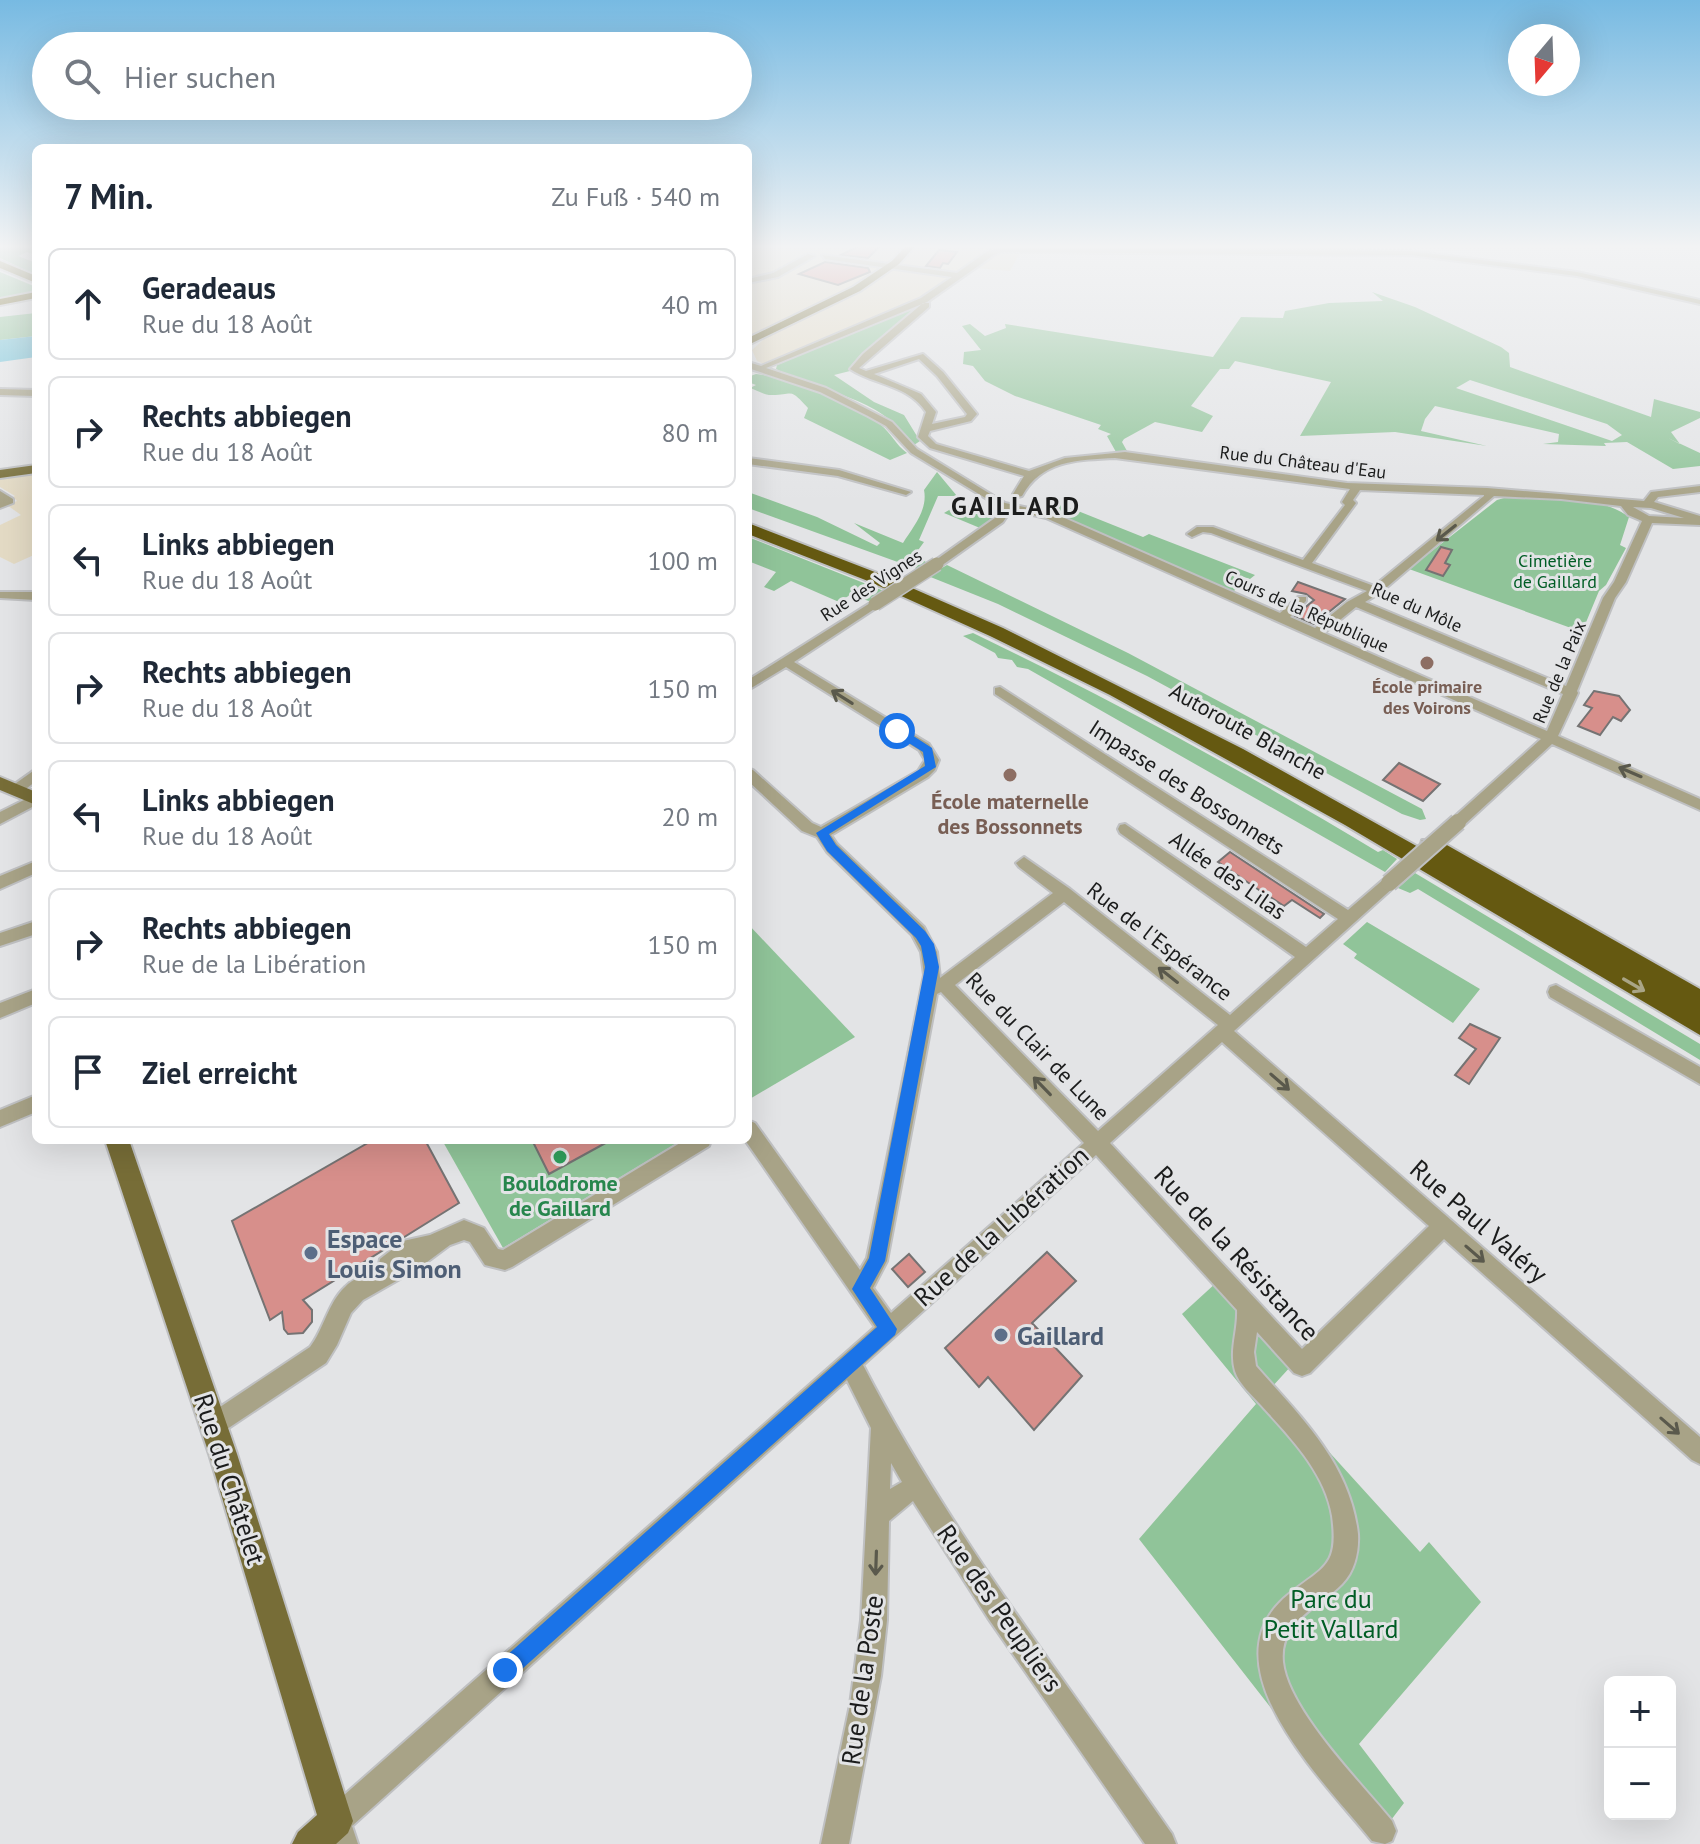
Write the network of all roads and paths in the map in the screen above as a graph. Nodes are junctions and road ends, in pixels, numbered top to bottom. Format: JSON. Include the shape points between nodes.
{"nodes":[{"id":1,"x":772,"y":331,"type":"edge"},
{"id":2,"x":850,"y":331,"type":"edge"},
{"id":3,"x":897,"y":331,"type":"edge"},
{"id":4,"x":752,"y":342,"type":"edge"},
{"id":5,"x":752,"y":361,"type":"edge"},
{"id":6,"x":752,"y":361,"type":"edge"},
{"id":7,"x":765,"y":366,"type":"junction"},
{"id":8,"x":865,"y":374,"type":"junction"},
{"id":9,"x":787,"y":377,"type":"junction"},
{"id":10,"x":0,"y":392,"type":"edge"},
{"id":11,"x":32,"y":393,"type":"edge"},
{"id":12,"x":924,"y":429,"type":"junction"},
{"id":13,"x":752,"y":462,"type":"edge"},
{"id":14,"x":32,"y":470,"type":"edge"},
{"id":15,"x":0,"y":474,"type":"edge"},
{"id":16,"x":1031,"y":475,"type":"junction"},
{"id":17,"x":1357,"y":487,"type":"junction"},
{"id":18,"x":1700,"y":489,"type":"edge"},
{"id":19,"x":1487,"y":491,"type":"junction"},
{"id":20,"x":906,"y":492,"type":"dead end"},
{"id":21,"x":0,"y":494,"type":"edge"},
{"id":22,"x":1013,"y":500,"type":"junction"},
{"id":23,"x":1647,"y":504,"type":"junction"},
{"id":24,"x":0,"y":505,"type":"edge"},
{"id":25,"x":1629,"y":509,"type":"junction"},
{"id":26,"x":1656,"y":516,"type":"junction"},
{"id":27,"x":752,"y":519,"type":"edge"},
{"id":28,"x":1700,"y":521,"type":"edge"},
{"id":29,"x":752,"y":530,"type":"edge"},
{"id":30,"x":1639,"y":533,"type":"junction"},
{"id":31,"x":1192,"y":534,"type":"dead end"},
{"id":32,"x":1306,"y":564,"type":"junction"},
{"id":33,"x":1376,"y":591,"type":"junction"},
{"id":34,"x":0,"y":595,"type":"edge"},
{"id":35,"x":32,"y":596,"type":"edge"},
{"id":36,"x":1302,"y":599,"type":"dead end"},
{"id":37,"x":1357,"y":603,"type":"junction"},
{"id":38,"x":1281,"y":619,"type":"junction"},
{"id":39,"x":1315,"y":634,"type":"junction"},
{"id":40,"x":786,"y":662,"type":"junction"},
{"id":41,"x":752,"y":683,"type":"edge"},
{"id":42,"x":1000,"y":691,"type":"dead end"},
{"id":43,"x":1572,"y":693,"type":"junction"},
{"id":44,"x":1551,"y":738,"type":"junction"},
{"id":45,"x":32,"y":776,"type":"edge"},
{"id":46,"x":752,"y":777,"type":"edge"},
{"id":47,"x":32,"y":784,"type":"edge"},
{"id":48,"x":8,"y":786,"type":"edge"},
{"id":49,"x":32,"y":797,"type":"edge"},
{"id":50,"x":32,"y":801,"type":"edge"},
{"id":51,"x":1700,"y":805,"type":"edge"},
{"id":52,"x":0,"y":819,"type":"edge"},
{"id":53,"x":1125,"y":829,"type":"dead end"},
{"id":54,"x":822,"y":833,"type":"junction"},
{"id":55,"x":1024,"y":863,"type":"dead end"},
{"id":56,"x":32,"y":869,"type":"edge"},
{"id":57,"x":0,"y":883,"type":"edge"},
{"id":58,"x":1064,"y":893,"type":"junction"},
{"id":59,"x":1350,"y":919,"type":"junction"},
{"id":60,"x":32,"y":928,"type":"edge"},
{"id":61,"x":0,"y":940,"type":"edge"},
{"id":62,"x":1306,"y":956,"type":"junction"},
{"id":63,"x":937,"y":985,"type":"junction"},
{"id":64,"x":1556,"y":992,"type":"dead end"},
{"id":65,"x":32,"y":998,"type":"edge"},
{"id":66,"x":1700,"y":1002,"type":"edge"},
{"id":67,"x":0,"y":1011,"type":"edge"},
{"id":68,"x":1700,"y":1024,"type":"edge"},
{"id":69,"x":1226,"y":1027,"type":"junction"},
{"id":70,"x":1700,"y":1076,"type":"edge"},
{"id":71,"x":32,"y":1105,"type":"edge"},
{"id":72,"x":0,"y":1119,"type":"edge"},
{"id":73,"x":752,"y":1135,"type":"edge"},
{"id":74,"x":1096,"y":1141,"type":"junction"},
{"id":75,"x":118,"y":1144,"type":"edge"},
{"id":76,"x":695,"y":1144,"type":"edge"},
{"id":77,"x":1443,"y":1226,"type":"junction"},
{"id":78,"x":860,"y":1289,"type":"junction"},
{"id":79,"x":1247,"y":1308,"type":"junction"},
{"id":80,"x":889,"y":1329,"type":"junction"},
{"id":81,"x":851,"y":1364,"type":"junction"},
{"id":82,"x":213,"y":1425,"type":"junction"},
{"id":83,"x":882,"y":1430,"type":"junction"},
{"id":84,"x":1700,"y":1452,"type":"edge"},
{"id":85,"x":918,"y":1487,"type":"junction"},
{"id":86,"x":877,"y":1515,"type":"junction"},
{"id":87,"x":1382,"y":1831,"type":"dead end"},
{"id":88,"x":340,"y":1832,"type":"edge"},
{"id":89,"x":836,"y":1842,"type":"edge"},
{"id":90,"x":310,"y":1844,"type":"edge"},
{"id":91,"x":1162,"y":1844,"type":"edge"}],
"edges":[{"from":1,"to":4,"type":"main road"},
{"from":2,"to":7,"type":"street"},
{"from":3,"to":8,"type":"street","via":[[854,368]]},
{"from":5,"to":7,"type":"street"},
{"from":6,"to":9,"type":"street"},
{"from":7,"to":9,"type":"street"},
{"from":8,"to":12,"type":"street","via":[[927,404],[931,412]]},
{"from":8,"to":12,"type":"street","via":[[916,357],[927,362],[972,415]]},
{"from":9,"to":22,"type":"street","name":"Cours de la République","via":[[882,419],[909,448]]},
{"from":10,"to":11,"type":"street"},
{"from":12,"to":16,"type":"street","via":[[924,439],[938,448]]},
{"from":13,"to":20,"type":"street","via":[[839,473]]},
{"from":14,"to":15,"type":"main road"},
{"from":16,"to":17,"type":"street","name":"Rue du Château d'Eau","via":[[1045,467],[1125,455]]},
{"from":16,"to":22,"type":"street"},
{"from":17,"to":19,"type":"street","name":"Rue du Château d'Eau"},
{"from":17,"to":32,"type":"street"},
{"from":18,"to":23,"type":"street","via":[[1655,494]]},
{"from":19,"to":25,"type":"street","name":"Rue du Château d'Eau"},
{"from":19,"to":33,"type":"street","one_way":true,"via":[[1484,501]]},
{"from":21,"to":24,"type":"street","via":[[9,501]]},
{"from":22,"to":38,"type":"street","name":"Cours de la République"},
{"from":22,"to":40,"type":"street","name":"Rue des Vignes","bridge":true,"via":[[999,520]]},
{"from":23,"to":25,"type":"street"},
{"from":23,"to":26,"type":"street"},
{"from":25,"to":26,"type":"street"},
{"from":25,"to":30,"type":"street"},
{"from":26,"to":28,"type":"street"},
{"from":26,"to":30,"type":"street","name":"Rue de la Paix"},
{"from":27,"to":66,"type":"highway","name":"Autoroute Blanche","via":[[952,596],[1132,682]]},
{"from":29,"to":68,"type":"highway","name":"Autoroute Blanche","one_way":true,"via":[[942,605],[1119,690],[1336,810]]},
{"from":30,"to":43,"type":"street","name":"Rue de la Paix"},
{"from":31,"to":32,"type":"street","name":"Rue du Môle","via":[[1213,530]]},
{"from":32,"to":33,"type":"street","name":"Rue du Môle"},
{"from":33,"to":37,"type":"street","name":"Rue du Môle"},
{"from":34,"to":35,"type":"street"},
{"from":36,"to":38,"type":"street"},
{"from":37,"to":39,"type":"street"},
{"from":37,"to":43,"type":"street","name":"Rue du Môle"},
{"from":38,"to":39,"type":"street","name":"Cours de la République"},
{"from":39,"to":44,"type":"street","name":"Cours de la République"},
{"from":40,"to":41,"type":"street","name":"Rue des Vignes"},
{"from":54,"to":40,"type":"street","one_way":true,"via":[[923,774],[932,760],[924,747]]},
{"from":42,"to":59,"type":"street","name":"Impasse des Bossonnets"},
{"from":43,"to":44,"type":"street","name":"Rue de la Paix"},
{"from":51,"to":44,"type":"street","name":"Cours de la République","one_way":true},
{"from":44,"to":59,"type":"street","name":"Rue de la Libération","bridge":true},
{"from":45,"to":48,"type":"street"},
{"from":46,"to":54,"type":"street","via":[[807,827]]},
{"from":47,"to":48,"type":"street"},
{"from":48,"to":49,"type":"main road"},
{"from":50,"to":52,"type":"street"},
{"from":53,"to":62,"type":"street","name":"Allée des Lilas"},
{"from":54,"to":63,"type":"street","via":[[924,939]]},
{"from":55,"to":58,"type":"street","name":"Rue de l'Espérance"},
{"from":56,"to":57,"type":"street"},
{"from":58,"to":63,"type":"street","name":"Rue de l'Espérance"},
{"from":69,"to":58,"type":"street","name":"Rue de l'Espérance","one_way":true},
{"from":59,"to":62,"type":"street","name":"Rue de la Libération"},
{"from":60,"to":61,"type":"street"},
{"from":62,"to":69,"type":"street","name":"Rue de la Libération"},
{"from":74,"to":63,"type":"street","name":"Rue du Clair de Lune","one_way":true},
{"from":63,"to":78,"type":"street","via":[[877,1261]]},
{"from":64,"to":70,"type":"street"},
{"from":65,"to":67,"type":"street"},
{"from":69,"to":74,"type":"street","name":"Rue de la Libération"},
{"from":69,"to":77,"type":"street","name":"Rue Paul Valéry","one_way":true},
{"from":71,"to":72,"type":"street"},
{"from":73,"to":78,"type":"street"},
{"from":74,"to":79,"type":"street","name":"Rue de la Résistance"},
{"from":74,"to":80,"type":"street","name":"Rue de la Libération"},
{"from":75,"to":82,"type":"main road","name":"Rue du Châtelet"},
{"from":76,"to":82,"type":"street","via":[[505,1260],[492,1258],[477,1235],[467,1230],[431,1245],[352,1294],[318,1355]]},
{"from":77,"to":79,"type":"street","name":"Rue de la Résistance","via":[[1302,1365]]},
{"from":77,"to":84,"type":"street","name":"Rue Paul Valéry","one_way":true},
{"from":78,"to":80,"type":"street"},
{"from":79,"to":87,"type":"street","via":[[1241,1351],[1246,1371],[1327,1468],[1346,1525],[1347,1554],[1335,1575],[1284,1612],[1269,1662],[1285,1708]]},
{"from":80,"to":81,"type":"street","name":"Rue de la Libération"},
{"from":81,"to":83,"type":"street","name":"Rue des Peupliers"},
{"from":81,"to":88,"type":"street","name":"Rue de la Libération"},
{"from":82,"to":88,"type":"main road","name":"Rue du Châtelet"},
{"from":83,"to":85,"type":"street","name":"Rue des Peupliers"},
{"from":83,"to":86,"type":"street","name":"Rue de la Poste"},
{"from":85,"to":86,"type":"street"},
{"from":85,"to":91,"type":"street","name":"Rue des Peupliers"},
{"from":86,"to":89,"type":"street","name":"Rue de la Poste","one_way":true,"via":[[867,1677]]},
{"from":88,"to":90,"type":"main road","name":"Rue de la Libération"}]}
